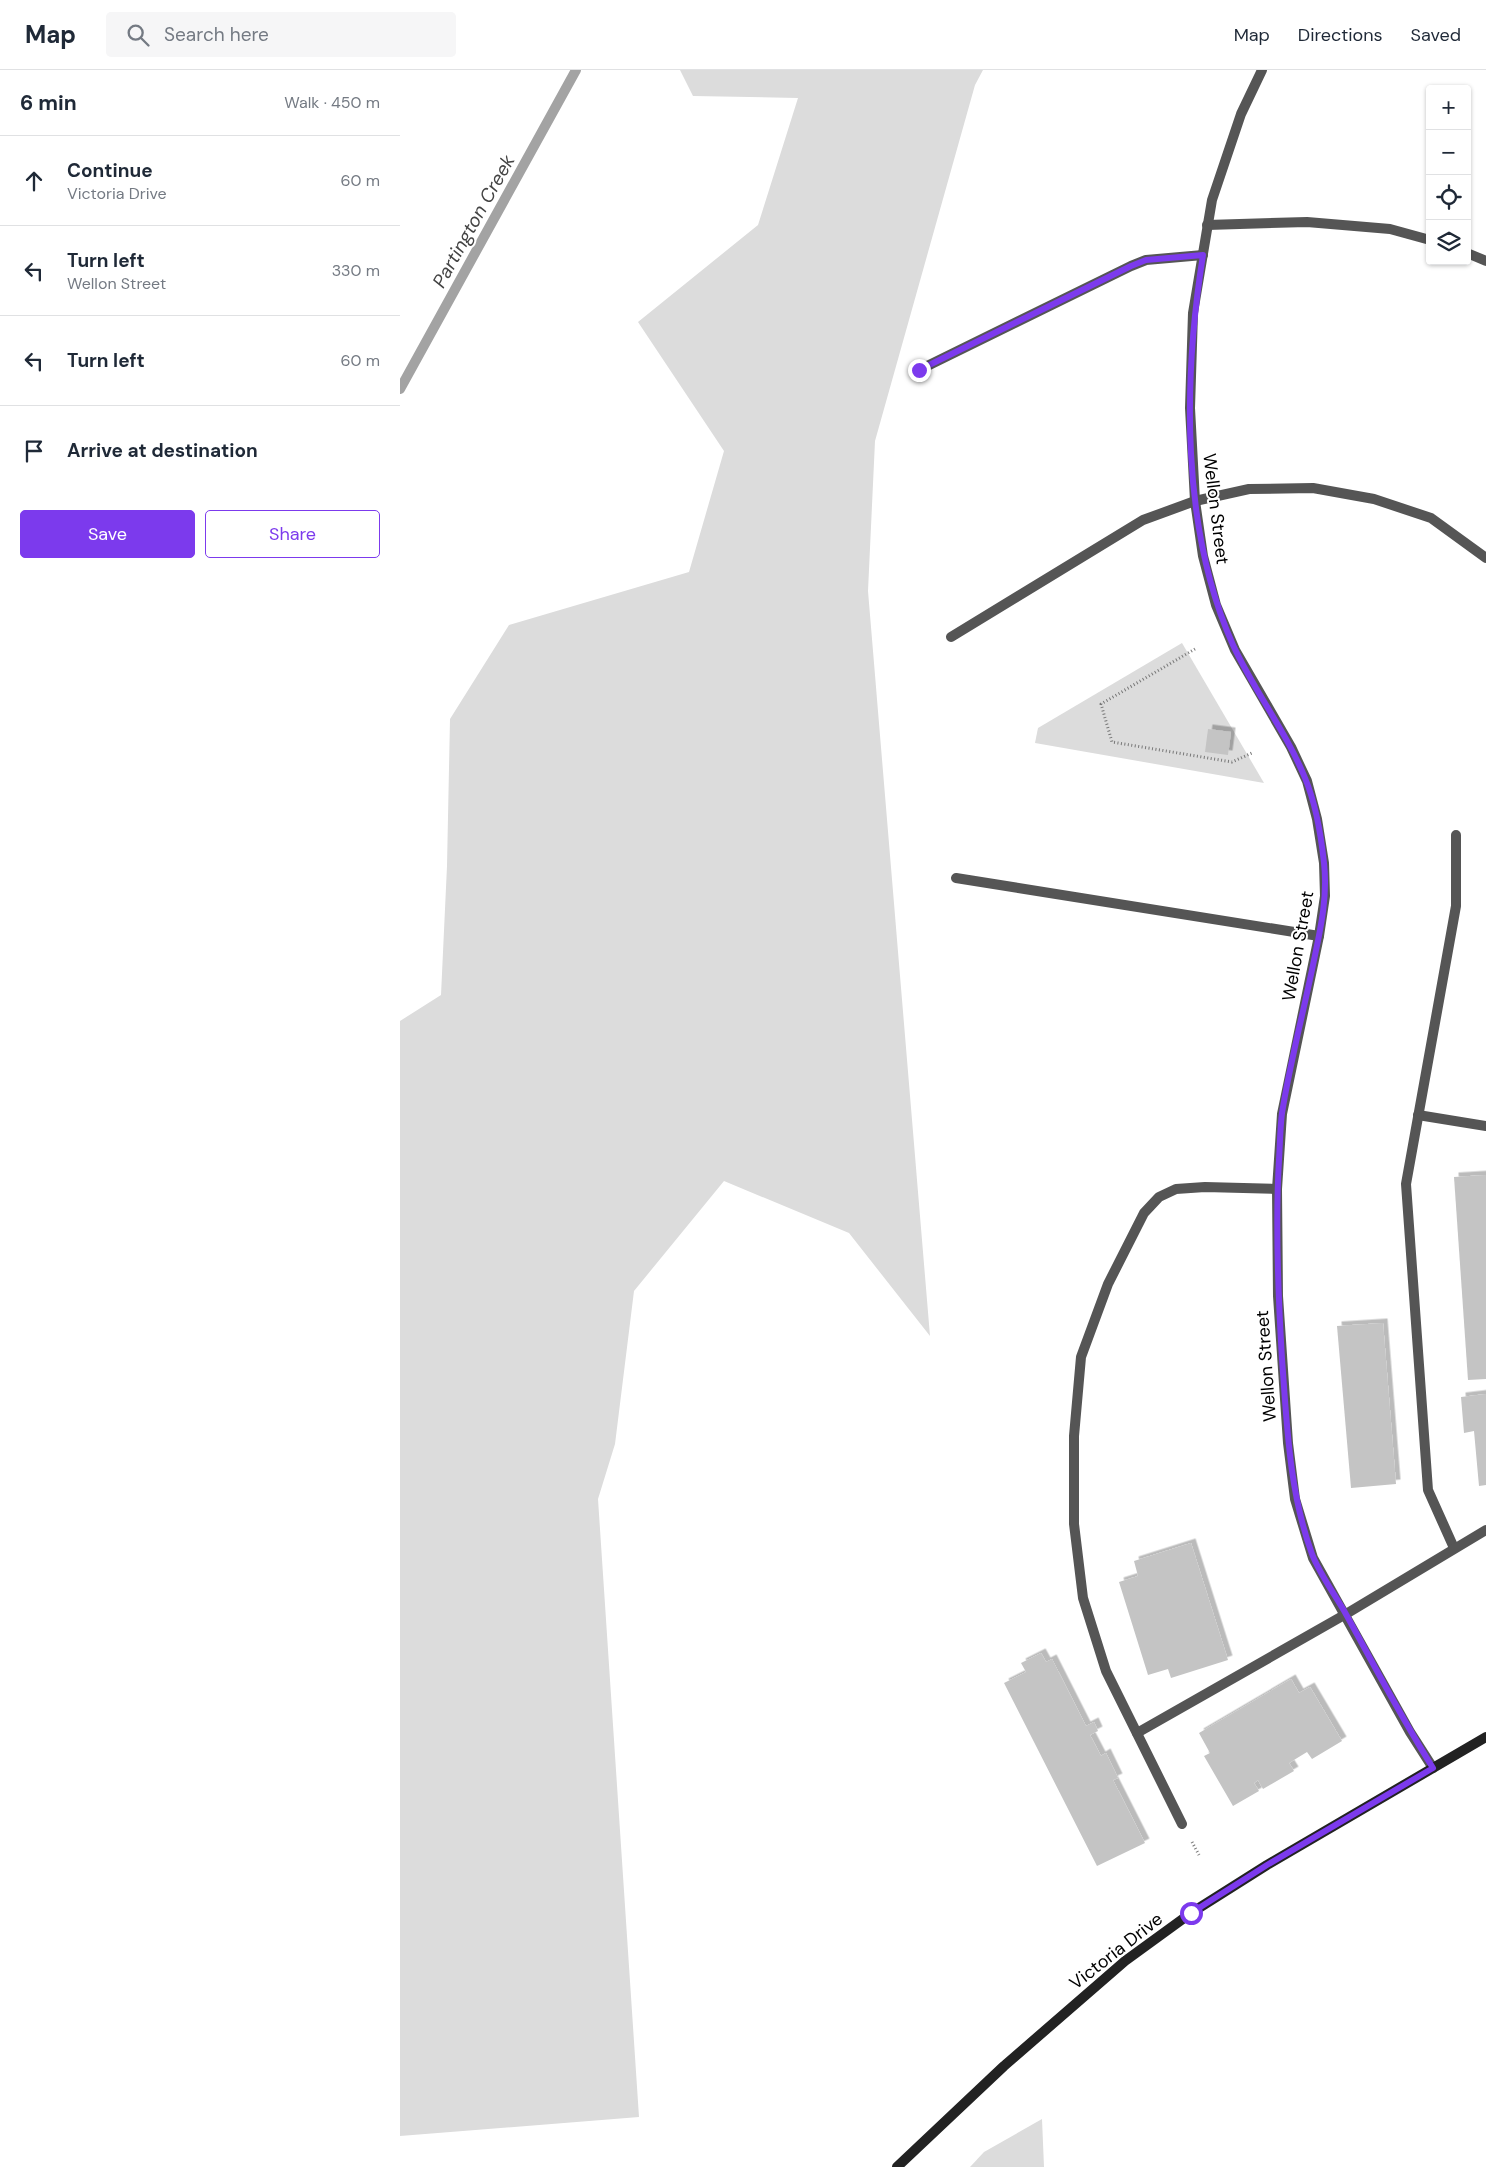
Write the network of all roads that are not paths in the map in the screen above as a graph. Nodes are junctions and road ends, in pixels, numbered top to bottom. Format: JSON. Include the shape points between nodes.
{"nodes":[{"id":1,"x":1262,"y":70,"type":"edge"},
{"id":2,"x":1207,"y":225,"type":"junction"},
{"id":3,"x":1426,"y":239,"type":"edge"},
{"id":4,"x":1203,"y":255,"type":"junction"},
{"id":5,"x":1471,"y":255,"type":"edge"},
{"id":6,"x":1486,"y":261,"type":"edge"},
{"id":7,"x":919,"y":370,"type":"dead end"},
{"id":8,"x":1195,"y":501,"type":"junction"},
{"id":9,"x":1486,"y":558,"type":"edge"},
{"id":10,"x":951,"y":637,"type":"dead end"},
{"id":11,"x":1456,"y":835,"type":"dead end"},
{"id":12,"x":956,"y":878,"type":"dead end"},
{"id":13,"x":1319,"y":936,"type":"junction"},
{"id":14,"x":1418,"y":1115,"type":"junction"},
{"id":15,"x":1486,"y":1126,"type":"edge"},
{"id":16,"x":1277,"y":1189,"type":"junction"},
{"id":17,"x":1486,"y":1530,"type":"edge"},
{"id":18,"x":1454,"y":1548,"type":"junction"},
{"id":19,"x":1346,"y":1614,"type":"junction"},
{"id":20,"x":1137,"y":1734,"type":"junction"},
{"id":21,"x":1486,"y":1737,"type":"edge"},
{"id":22,"x":1433,"y":1768,"type":"junction"},
{"id":23,"x":1182,"y":1824,"type":"dead end"},
{"id":24,"x":897,"y":2167,"type":"edge"}],
"edges":[{"from":1,"to":2,"type":"street","name":"Wellon Street","via":[[1241,114],[1212,200]]},
{"from":2,"to":3,"type":"street","via":[[1307,222],[1390,229]]},
{"from":2,"to":4,"type":"street","name":"Wellon Street"},
{"from":4,"to":7,"type":"street","via":[[1154,259],[1131,266]]},
{"from":4,"to":8,"type":"street","name":"Wellon Street","via":[[1194,313],[1190,408]]},
{"from":5,"to":6,"type":"street"},
{"from":8,"to":9,"type":"street","via":[[1249,489],[1313,488],[1374,499],[1431,518]]},
{"from":8,"to":10,"type":"street","via":[[1143,520]]},
{"from":8,"to":13,"type":"street","name":"Wellon Street","via":[[1203,556],[1216,605],[1235,650],[1307,781],[1324,863],[1325,896]]},
{"from":11,"to":14,"type":"street","via":[[1456,906]]},
{"from":12,"to":13,"type":"street"},
{"from":13,"to":16,"type":"street","name":"Wellon Street","via":[[1282,1114]]},
{"from":14,"to":15,"type":"street"},
{"from":14,"to":18,"type":"street","via":[[1406,1184],[1428,1490]]},
{"from":16,"to":19,"type":"street","name":"Wellon Street","via":[[1278,1296],[1295,1499],[1313,1558]]},
{"from":16,"to":20,"type":"street","via":[[1205,1187],[1176,1189],[1158,1196],[1144,1213],[1108,1284],[1081,1357],[1074,1436],[1074,1524],[1083,1598],[1106,1671]]},
{"from":17,"to":18,"type":"street"},
{"from":18,"to":19,"type":"street"},
{"from":19,"to":20,"type":"street"},
{"from":19,"to":22,"type":"street","name":"Wellon Street"},
{"from":20,"to":23,"type":"street"},
{"from":21,"to":22,"type":"street","name":"Victoria Drive"},
{"from":22,"to":24,"type":"street","name":"Victoria Drive","via":[[1267,1865],[1191,1913],[1125,1961],[1004,2066]]}]}
